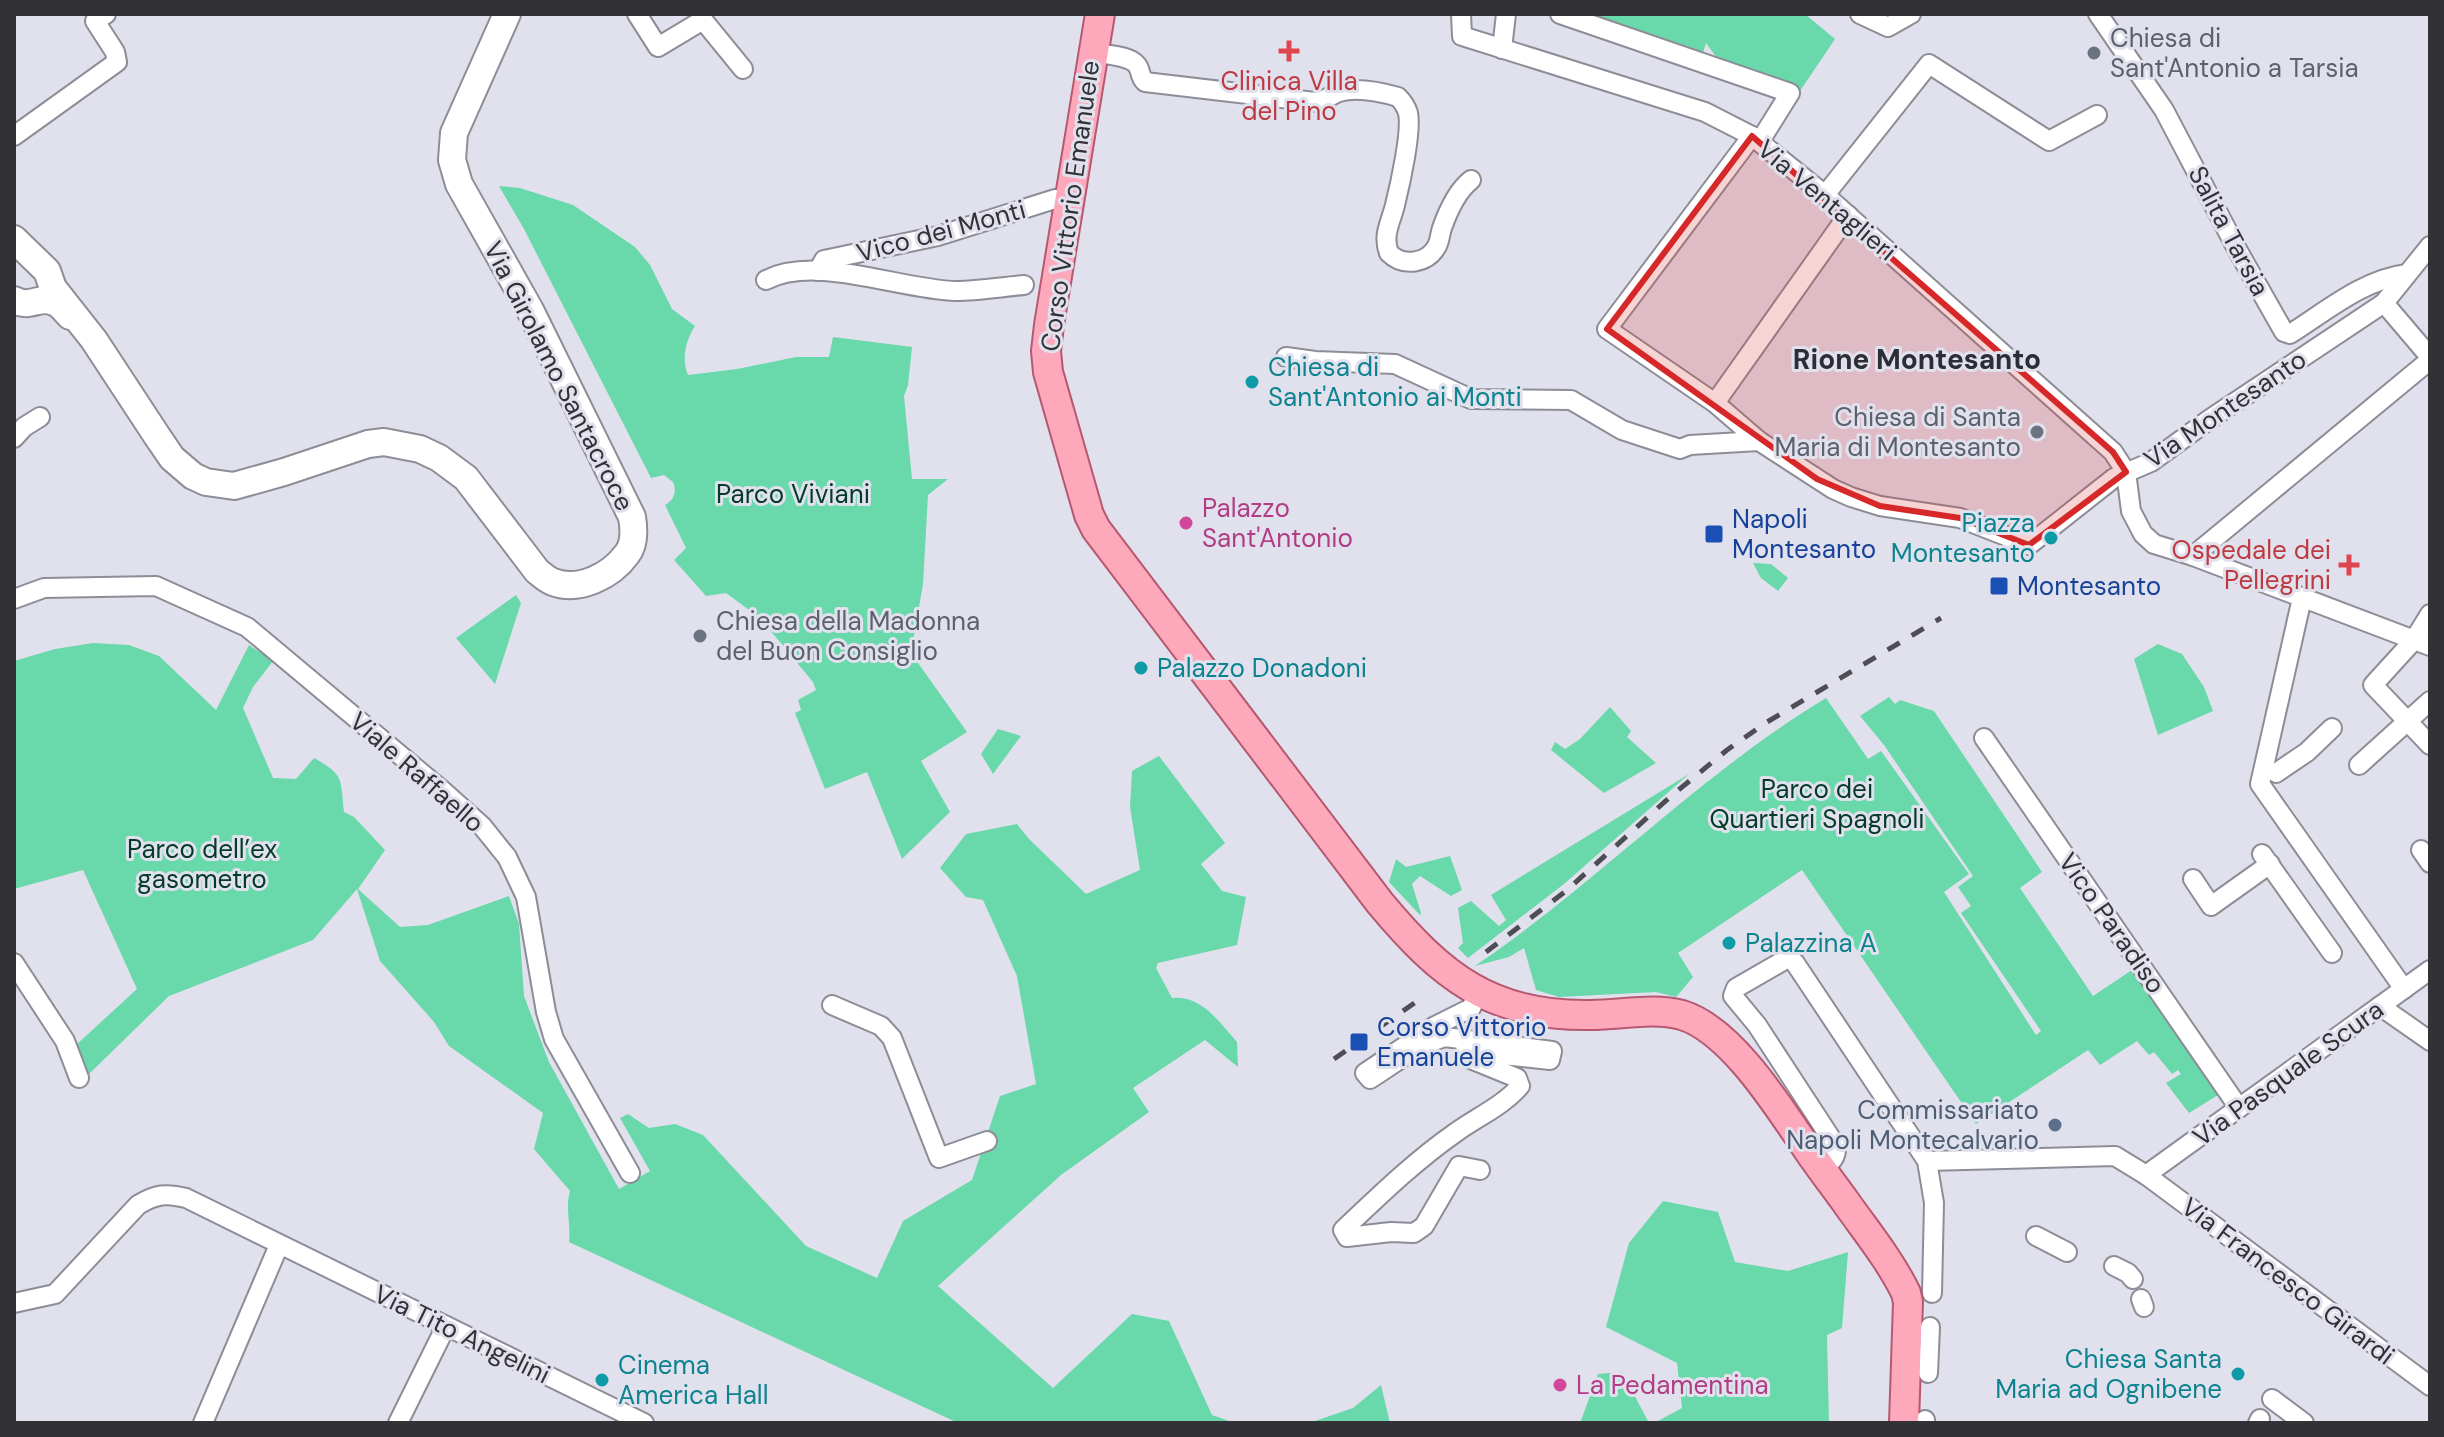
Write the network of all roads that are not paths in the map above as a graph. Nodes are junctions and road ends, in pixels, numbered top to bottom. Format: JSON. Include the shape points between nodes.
{"nodes":[{"id":1,"x":106,"y":14,"type":"edge"},
{"id":2,"x":507,"y":14,"type":"edge"},
{"id":3,"x":637,"y":14,"type":"edge"},
{"id":4,"x":1100,"y":14,"type":"edge"},
{"id":5,"x":1461,"y":14,"type":"edge"},
{"id":6,"x":1506,"y":14,"type":"edge"},
{"id":7,"x":1560,"y":14,"type":"edge"},
{"id":8,"x":1860,"y":14,"type":"edge"},
{"id":9,"x":1911,"y":14,"type":"edge"},
{"id":10,"x":2098,"y":14,"type":"edge"},
{"id":11,"x":1896,"y":20,"type":"edge"},
{"id":12,"x":1502,"y":49,"type":"junction"},
{"id":13,"x":1093,"y":52,"type":"junction"},
{"id":14,"x":743,"y":69,"type":"dead end"},
{"id":15,"x":2097,"y":115,"type":"dead end"},
{"id":16,"x":14,"y":136,"type":"edge"},
{"id":17,"x":1756,"y":138,"type":"junction"},
{"id":18,"x":1471,"y":180,"type":"dead end"},
{"id":19,"x":1825,"y":195,"type":"junction"},
{"id":20,"x":1069,"y":204,"type":"junction"},
{"id":21,"x":1848,"y":215,"type":"junction"},
{"id":22,"x":14,"y":239,"type":"edge"},
{"id":23,"x":2430,"y":246,"type":"edge"},
{"id":24,"x":818,"y":271,"type":"junction"},
{"id":25,"x":2407,"y":274,"type":"junction"},
{"id":26,"x":766,"y":280,"type":"dead end"},
{"id":27,"x":1024,"y":285,"type":"dead end"},
{"id":28,"x":26,"y":288,"type":"edge"},
{"id":29,"x":2384,"y":303,"type":"junction"},
{"id":30,"x":1286,"y":357,"type":"dead end"},
{"id":31,"x":2430,"y":358,"type":"edge"},
{"id":32,"x":1715,"y":403,"type":"junction"},
{"id":33,"x":40,"y":417,"type":"dead end"},
{"id":34,"x":14,"y":438,"type":"edge"},
{"id":35,"x":1759,"y":441,"type":"junction"},
{"id":36,"x":2126,"y":472,"type":"junction"},
{"id":37,"x":2200,"y":559,"type":"junction"},
{"id":38,"x":2302,"y":598,"type":"junction"},
{"id":39,"x":14,"y":599,"type":"edge"},
{"id":40,"x":2430,"y":614,"type":"edge"},
{"id":41,"x":2422,"y":643,"type":"edge"},
{"id":42,"x":2430,"y":701,"type":"edge"},
{"id":43,"x":2407,"y":721,"type":"junction"},
{"id":44,"x":2332,"y":728,"type":"dead end"},
{"id":45,"x":1984,"y":738,"type":"dead end"},
{"id":46,"x":2430,"y":745,"type":"edge"},
{"id":47,"x":2359,"y":765,"type":"dead end"},
{"id":48,"x":2276,"y":773,"type":"dead end"},
{"id":49,"x":2193,"y":879,"type":"dead end"},
{"id":50,"x":2332,"y":953,"type":"dead end"},
{"id":51,"x":14,"y":963,"type":"edge"},
{"id":52,"x":2430,"y":970,"type":"edge"},
{"id":53,"x":2404,"y":989,"type":"junction"},
{"id":54,"x":1479,"y":992,"type":"junction"},
{"id":55,"x":832,"y":1005,"type":"dead end"},
{"id":56,"x":2380,"y":1006,"type":"junction"},
{"id":57,"x":2430,"y":1041,"type":"edge"},
{"id":58,"x":79,"y":1078,"type":"dead end"},
{"id":59,"x":2239,"y":1108,"type":"junction"},
{"id":60,"x":987,"y":1141,"type":"dead end"},
{"id":61,"x":1927,"y":1161,"type":"junction"},
{"id":62,"x":1822,"y":1169,"type":"junction"},
{"id":63,"x":1480,"y":1170,"type":"dead end"},
{"id":64,"x":630,"y":1173,"type":"dead end"},
{"id":65,"x":2146,"y":1175,"type":"junction"},
{"id":66,"x":2036,"y":1236,"type":"dead end"},
{"id":67,"x":279,"y":1245,"type":"junction"},
{"id":68,"x":2067,"y":1252,"type":"dead end"},
{"id":69,"x":2114,"y":1266,"type":"dead end"},
{"id":70,"x":2133,"y":1279,"type":"dead end"},
{"id":71,"x":1932,"y":1293,"type":"dead end"},
{"id":72,"x":14,"y":1303,"type":"edge"},
{"id":73,"x":446,"y":1326,"type":"junction"},
{"id":74,"x":1930,"y":1327,"type":"dead end"},
{"id":75,"x":1928,"y":1373,"type":"dead end"},
{"id":76,"x":2430,"y":1386,"type":"edge"},
{"id":77,"x":2272,"y":1399,"type":"dead end"},
{"id":78,"x":211,"y":1421,"type":"edge"},
{"id":79,"x":1918,"y":1422,"type":"edge"},
{"id":80,"x":398,"y":1423,"type":"edge"},
{"id":81,"x":644,"y":1423,"type":"edge"},
{"id":82,"x":2304,"y":1423,"type":"edge"}],
"edges":[{"from":1,"to":16,"type":"street","via":[[95,21],[117,62]]},
{"from":2,"to":28,"type":"street","name":"Via Girolamo Santacroce","via":[[454,133],[452,160],[459,184],[509,271],[632,517],[627,554],[593,581],[552,582],[537,571],[466,478],[439,458],[404,444],[368,444],[234,486],[193,476],[172,458],[89,334]]},
{"from":3,"to":14,"type":"street","via":[[658,47],[703,20]]},
{"from":4,"to":13,"type":"main road","name":"Corso Vittorio Emanuele"},
{"from":5,"to":12,"type":"street","name":"Via Ventaglieri","via":[[1462,36]]},
{"from":6,"to":12,"type":"street"},
{"from":7,"to":17,"type":"street","via":[[1790,93]]},
{"from":8,"to":11,"type":"street","via":[[1883,27]]},
{"from":9,"to":11,"type":"street"},
{"from":10,"to":25,"type":"street","name":"Salita Tarsia","via":[[2164,110],[2284,332],[2290,334],[2373,284]]},
{"from":12,"to":17,"type":"street","name":"Via Ventaglieri","via":[[1705,112]]},
{"from":13,"to":18,"type":"street","via":[[1131,60],[1145,82],[1315,102],[1353,90],[1398,97],[1407,109],[1408,127],[1386,236],[1389,253],[1398,259],[1417,261],[1432,253],[1461,189]]},
{"from":13,"to":20,"type":"main road","name":"Corso Vittorio Emanuele"},
{"from":15,"to":19,"type":"street","via":[[2049,141],[1929,64]]},
{"from":17,"to":19,"type":"street","name":"Via Ventaglieri"},
{"from":17,"to":32,"type":"street","via":[[1607,329]]},
{"from":19,"to":21,"type":"street","name":"Via Ventaglieri"},
{"from":20,"to":24,"type":"street","name":"Vico dei Monti","via":[[1055,199],[938,236],[824,260]]},
{"from":20,"to":54,"type":"main road","name":"Corso Vittorio Emanuele","via":[[1046,351],[1096,529],[1380,903],[1428,957]]},
{"from":21,"to":32,"type":"street"},
{"from":21,"to":36,"type":"street","name":"Via Ventaglieri","via":[[2113,452]]},
{"from":22,"to":28,"type":"street"},
{"from":23,"to":25,"type":"street","name":"Via Montesanto"},
{"from":24,"to":26,"type":"street"},
{"from":24,"to":27,"type":"street","via":[[955,291]]},
{"from":25,"to":29,"type":"street","name":"Via Montesanto"},
{"from":29,"to":31,"type":"street"},
{"from":29,"to":36,"type":"street","name":"Via Montesanto","via":[[2151,462]]},
{"from":30,"to":35,"type":"street","via":[[1395,364],[1471,399],[1571,400],[1622,430],[1680,449]]},
{"from":31,"to":37,"type":"street"},
{"from":32,"to":35,"type":"street"},
{"from":33,"to":34,"type":"street"},
{"from":35,"to":36,"type":"street","name":"Via Montesanto","via":[[1851,497],[1960,518],[2029,545]]},
{"from":36,"to":37,"type":"street","via":[[2131,511],[2143,534],[2154,544]]},
{"from":37,"to":38,"type":"street"},
{"from":38,"to":41,"type":"street"},
{"from":38,"to":53,"type":"street","via":[[2260,784]]},
{"from":39,"to":64,"type":"street","name":"Viale Raffaello","via":[[44,588],[156,586],[247,627],[482,826],[507,857],[526,897],[554,1039]]},
{"from":40,"to":41,"type":"street"},
{"from":41,"to":43,"type":"street","via":[[2373,685]]},
{"from":42,"to":43,"type":"street"},
{"from":43,"to":46,"type":"street"},
{"from":43,"to":47,"type":"street"},
{"from":44,"to":48,"type":"street"},
{"from":45,"to":59,"type":"street","name":"Vico Paradiso"},
{"from":49,"to":50,"type":"street","via":[[2211,906],[2266,859]]},
{"from":51,"to":58,"type":"street","via":[[65,1041]]},
{"from":52,"to":53,"type":"street","name":"Via Pasquale Scura"},
{"from":53,"to":56,"type":"street","name":"Via Pasquale Scura"},
{"from":54,"to":62,"type":"main road","name":"Corso Vittorio Emanuele","via":[[1538,1013],[1665,1012],[1696,1021],[1732,1050]]},
{"from":54,"to":63,"type":"street","via":[[1471,1008],[1365,1073],[1370,1079],[1445,1037],[1552,1051],[1550,1060],[1465,1051],[1468,1058],[1517,1078],[1520,1086],[1421,1159],[1343,1230],[1347,1237],[1414,1233],[1424,1226],[1459,1166]]},
{"from":55,"to":60,"type":"street","via":[[881,1026],[892,1038],[939,1158]]},
{"from":56,"to":57,"type":"street"},
{"from":56,"to":59,"type":"street","name":"Via Pasquale Scura"},
{"from":59,"to":65,"type":"street","name":"Via Pasquale Scura"},
{"from":61,"to":62,"type":"street","via":[[1788,958],[1736,988],[1733,996],[1836,1146],[1833,1160]]},
{"from":61,"to":65,"type":"street","name":"Via Francesco Girardi","via":[[2115,1156]]},
{"from":61,"to":71,"type":"street","via":[[1934,1203]]},
{"from":62,"to":79,"type":"main road","name":"Corso Vittorio Emanuele","via":[[1906,1293]]},
{"from":65,"to":76,"type":"street","name":"Via Francesco Girardi"},
{"from":66,"to":68,"type":"street"},
{"from":67,"to":72,"type":"street","name":"Via Tito Angelini","via":[[186,1198],[152,1196],[55,1294]]},
{"from":67,"to":73,"type":"street","name":"Via Tito Angelini"},
{"from":67,"to":78,"type":"street"},
{"from":69,"to":70,"type":"street"},
{"from":73,"to":80,"type":"street"},
{"from":73,"to":81,"type":"street","name":"Via Tito Angelini"},
{"from":74,"to":75,"type":"street"},
{"from":77,"to":82,"type":"street"}]}
